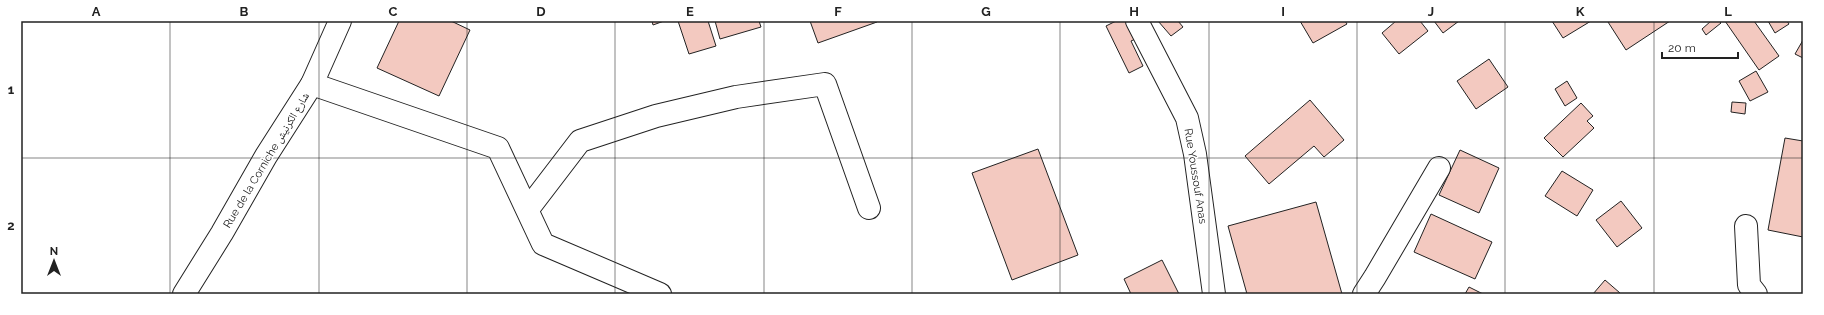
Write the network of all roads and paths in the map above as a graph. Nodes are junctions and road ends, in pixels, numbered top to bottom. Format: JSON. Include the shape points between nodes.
{"nodes":[{"id":1,"x":340,"y":21,"type":"edge"},
{"id":2,"x":1137,"y":21,"type":"edge"},
{"id":3,"x":312,"y":84,"type":"junction"},
{"id":4,"x":1439,"y":168,"type":"dead end"},
{"id":5,"x":869,"y":208,"type":"dead end"},
{"id":6,"x":528,"y":209,"type":"junction"},
{"id":7,"x":1746,"y":226,"type":"dead end"},
{"id":8,"x":184,"y":294,"type":"edge"},
{"id":9,"x":660,"y":294,"type":"edge"},
{"id":10,"x":1214,"y":294,"type":"edge"},
{"id":11,"x":1364,"y":294,"type":"edge"},
{"id":12,"x":1756,"y":294,"type":"edge"}],
"edges":[{"from":1,"to":3,"type":"main road","name":"Rue de la Corniche شارع الكرنيش"},
{"from":2,"to":10,"type":"main road","name":"Rue Youssouf Anas","via":[[1187,118],[1195,154]]},
{"from":3,"to":6,"type":"main road","via":[[498,148]]},
{"from":3,"to":8,"type":"main road","name":"Rue de la Corniche شارع الكرنيش"},
{"from":4,"to":11,"type":"main road"},
{"from":5,"to":6,"type":"main road","via":[[825,84],[736,97],[656,116],[580,140]]},
{"from":6,"to":9,"type":"main road","via":[[543,244]]},
{"from":7,"to":12,"type":"main road","via":[[1749,285]]}]}
